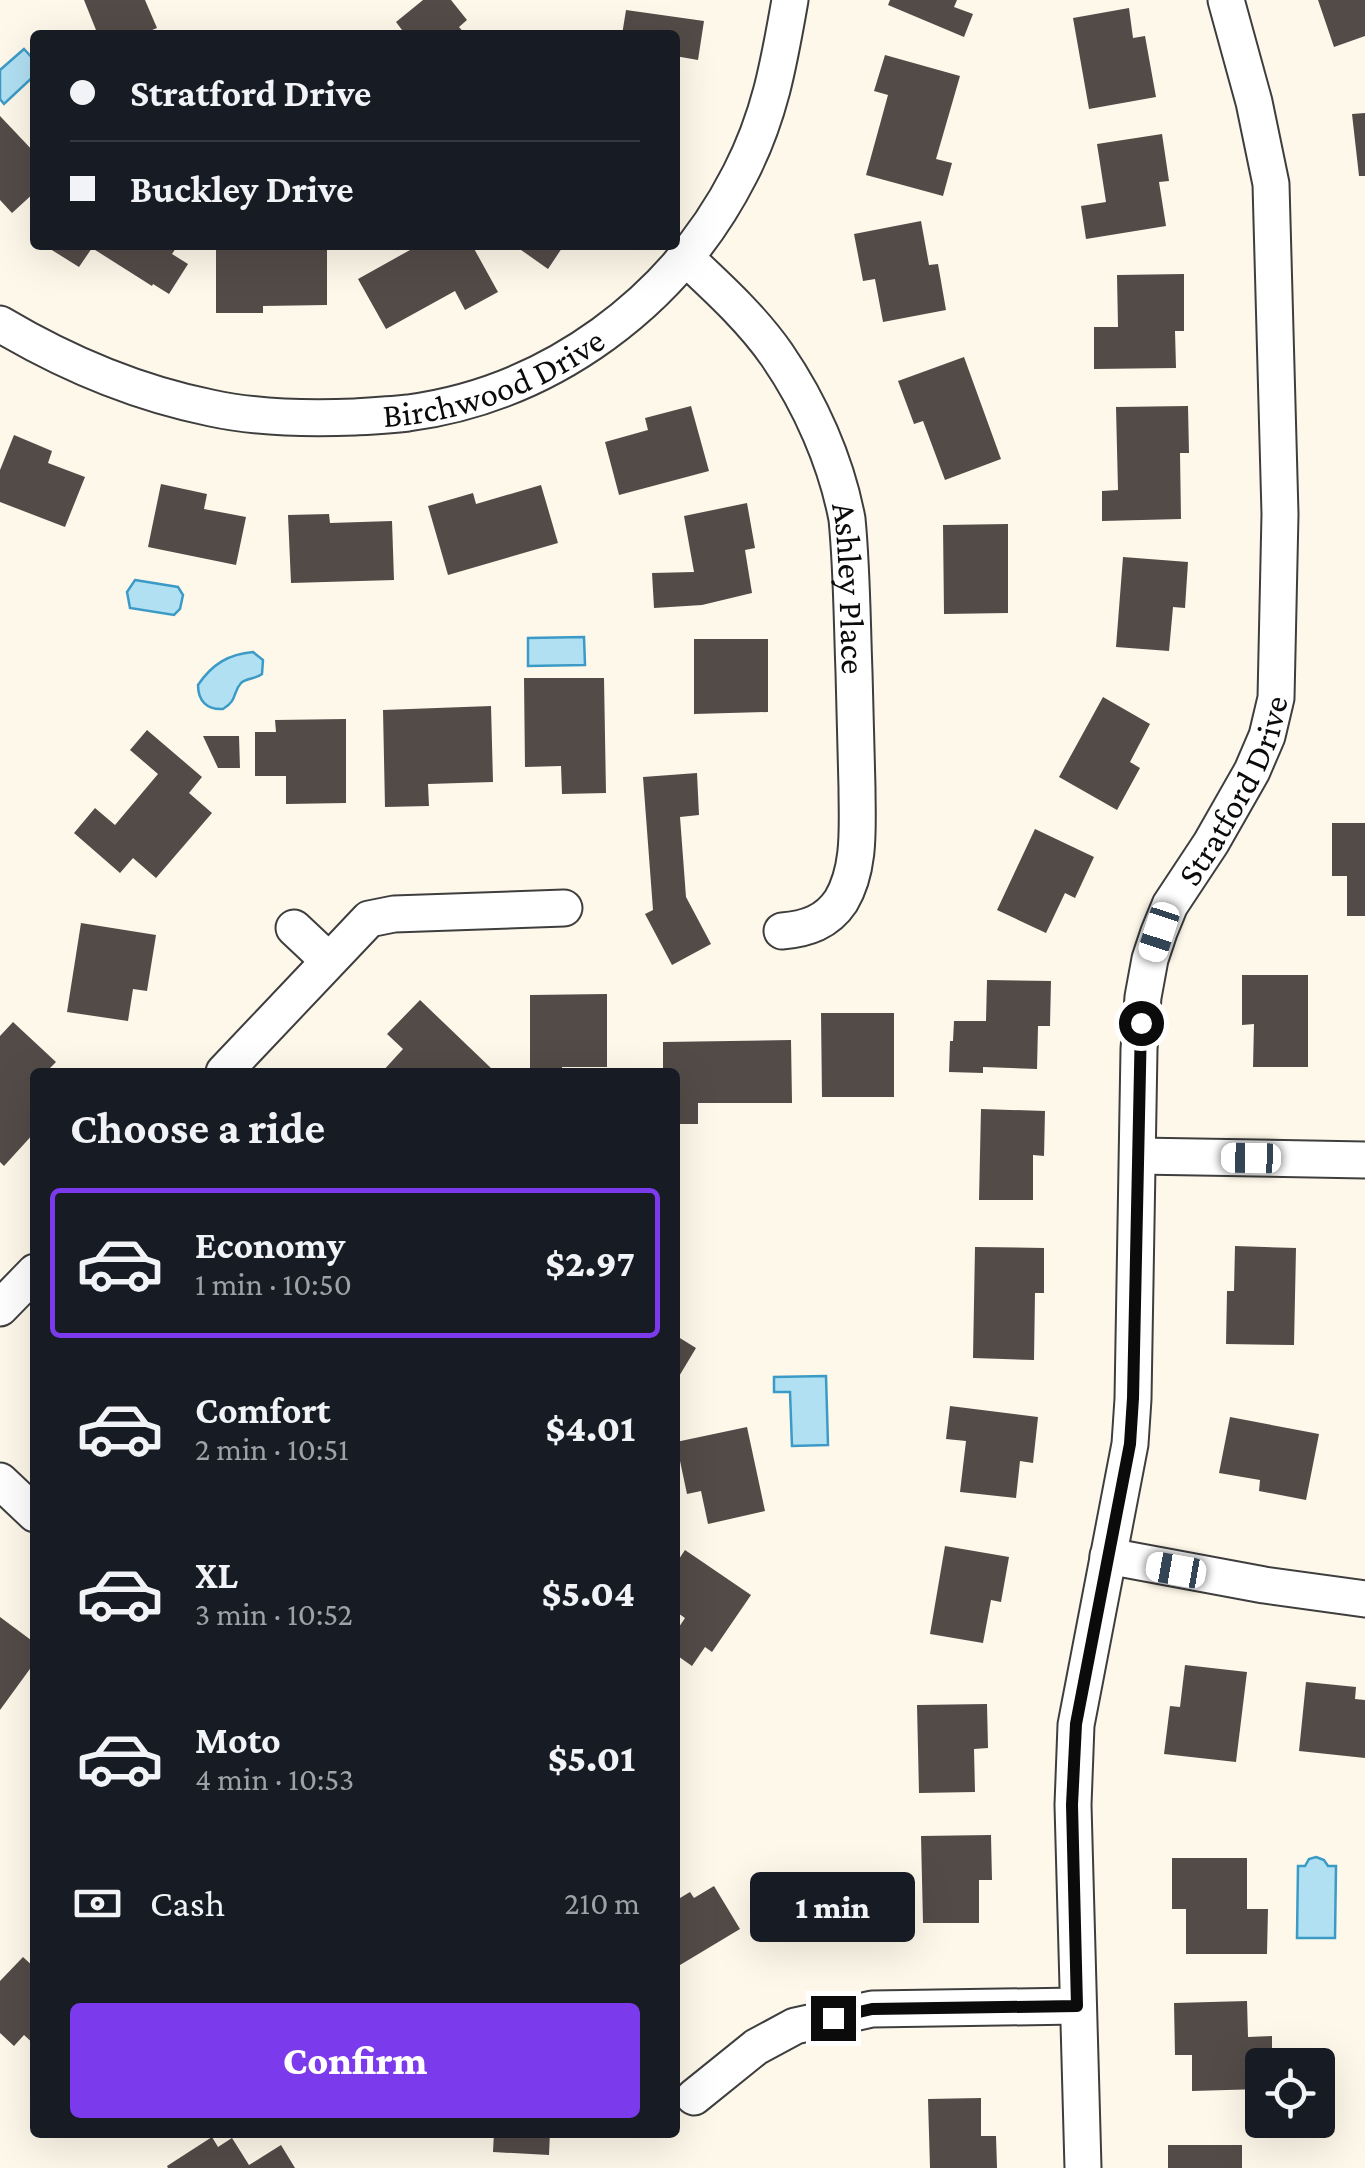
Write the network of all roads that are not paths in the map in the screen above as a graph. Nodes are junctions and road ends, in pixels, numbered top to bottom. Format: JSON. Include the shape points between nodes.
{"nodes":[{"id":1,"x":790,"y":0,"type":"edge"},
{"id":2,"x":1226,"y":0,"type":"edge"},
{"id":3,"x":686,"y":258,"type":"junction"},
{"id":4,"x":0,"y":324,"type":"edge"},
{"id":5,"x":564,"y":908,"type":"dead end"},
{"id":6,"x":294,"y":928,"type":"dead end"},
{"id":7,"x":782,"y":931,"type":"dead end"},
{"id":8,"x":328,"y":960,"type":"junction"},
{"id":9,"x":228,"y":1068,"type":"edge"},
{"id":10,"x":1138,"y":1156,"type":"junction"},
{"id":11,"x":1365,"y":1160,"type":"edge"},
{"id":12,"x":30,"y":1277,"type":"edge"},
{"id":13,"x":0,"y":1308,"type":"edge"},
{"id":14,"x":0,"y":1481,"type":"edge"},
{"id":15,"x":30,"y":1509,"type":"edge"},
{"id":16,"x":1108,"y":1556,"type":"junction"},
{"id":17,"x":1365,"y":1598,"type":"edge"},
{"id":18,"x":1077,"y":2006,"type":"junction"},
{"id":19,"x":694,"y":2097,"type":"dead end"},
{"id":20,"x":1082,"y":2168,"type":"edge"}],
"edges":[{"from":1,"to":3,"type":"street","name":"Birchwood Drive","via":[[764,121],[739,176]]},
{"from":2,"to":10,"type":"street","name":"Stratford Drive","via":[[1272,198],[1280,514],[1276,698],[1252,771],[1170,905],[1150,959],[1139,1049]]},
{"from":3,"to":4,"type":"street","name":"Birchwood Drive","via":[[624,320],[551,368],[509,387],[406,413],[325,418],[214,409],[119,380]]},
{"from":3,"to":7,"type":"street","name":"Ashley Place","via":[[776,352],[824,444],[847,519],[854,860],[840,903],[827,916],[813,926]]},
{"from":5,"to":8,"type":"street","via":[[369,918]]},
{"from":6,"to":8,"type":"street"},
{"from":8,"to":9,"type":"street"},
{"from":10,"to":11,"type":"street"},
{"from":10,"to":16,"type":"street","name":"Stratford Drive","via":[[1133,1398]]},
{"from":12,"to":13,"type":"street"},
{"from":14,"to":15,"type":"street"},
{"from":16,"to":17,"type":"street"},
{"from":16,"to":18,"type":"street","name":"Stratford Drive","via":[[1076,1724]]},
{"from":18,"to":19,"type":"street","via":[[872,2009],[794,2026]]},
{"from":18,"to":20,"type":"street","name":"Stratford Drive"}]}
